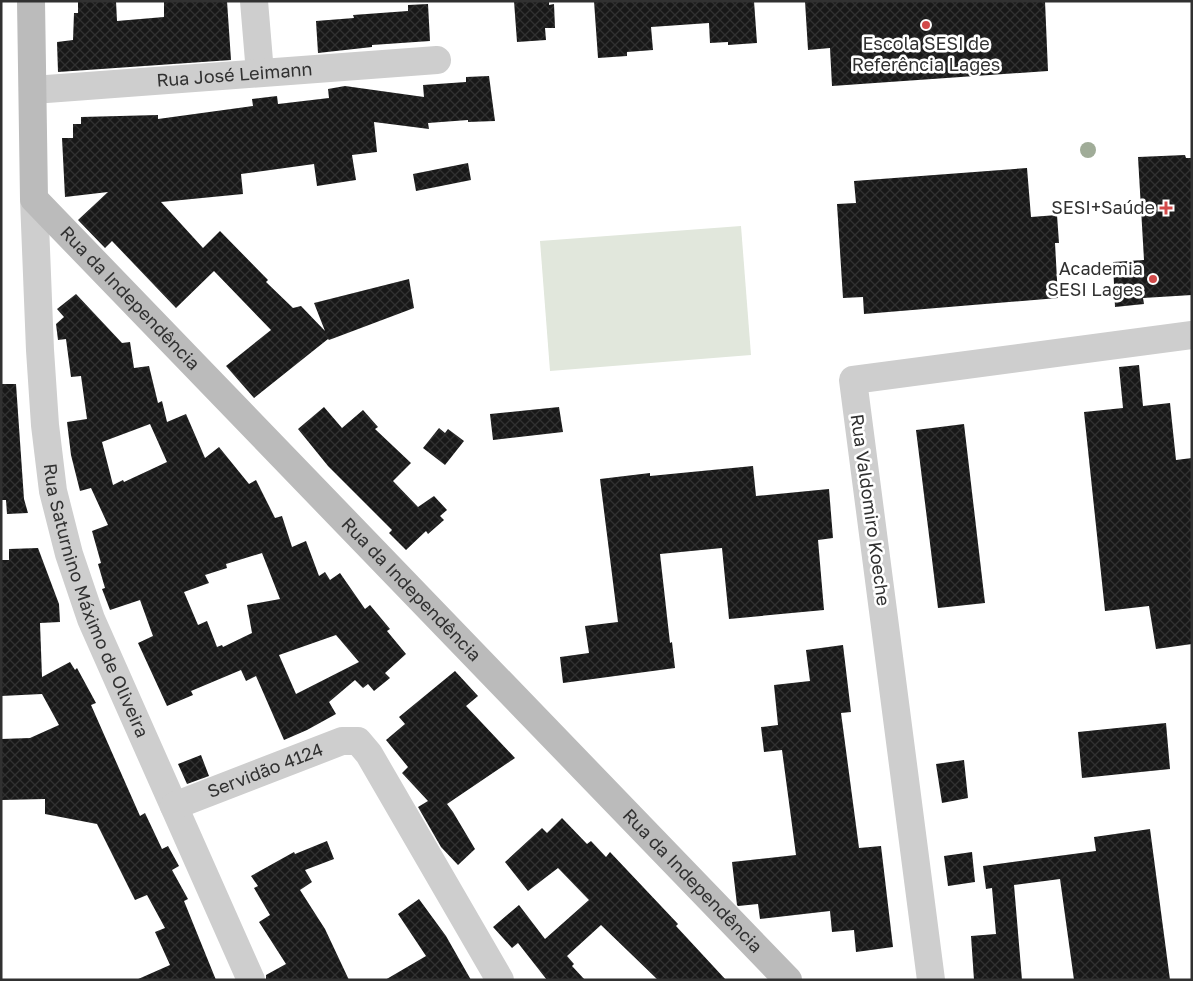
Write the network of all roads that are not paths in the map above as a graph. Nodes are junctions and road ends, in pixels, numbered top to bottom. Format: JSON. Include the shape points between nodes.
{"nodes":[{"id":1,"x":31,"y":1,"type":"edge"},
{"id":2,"x":254,"y":1,"type":"edge"},
{"id":3,"x":437,"y":60,"type":"dead end"},
{"id":4,"x":260,"y":73,"type":"junction"},
{"id":5,"x":33,"y":90,"type":"junction"},
{"id":6,"x":34,"y":199,"type":"junction"},
{"id":7,"x":1192,"y":335,"type":"edge"},
{"id":8,"x":174,"y":806,"type":"junction"},
{"id":9,"x":251,"y":980,"type":"edge"},
{"id":10,"x":500,"y":980,"type":"edge"},
{"id":11,"x":788,"y":980,"type":"edge"},
{"id":12,"x":932,"y":980,"type":"edge"}],
"edges":[{"from":1,"to":5,"type":"street"},
{"from":2,"to":4,"type":"street"},
{"from":3,"to":4,"type":"street","name":"Rua José Leimann"},
{"from":4,"to":5,"type":"street","name":"Rua José Leimann"},
{"from":5,"to":6,"type":"street"},
{"from":6,"to":8,"type":"street","name":"Rua Saturnino Máximo de Oliveira","via":[[45,425],[54,491],[69,554],[91,619]]},
{"from":6,"to":11,"type":"street","name":"Rua da Independência"},
{"from":7,"to":12,"type":"street","name":"Rua Valdomiro Koeche","via":[[853,380]]},
{"from":8,"to":9,"type":"street","name":"Rua Saturnino Máximo de Oliveira"},
{"from":8,"to":10,"type":"street","name":"Servidão 4124","via":[[342,741],[358,741],[370,754]]}]}
